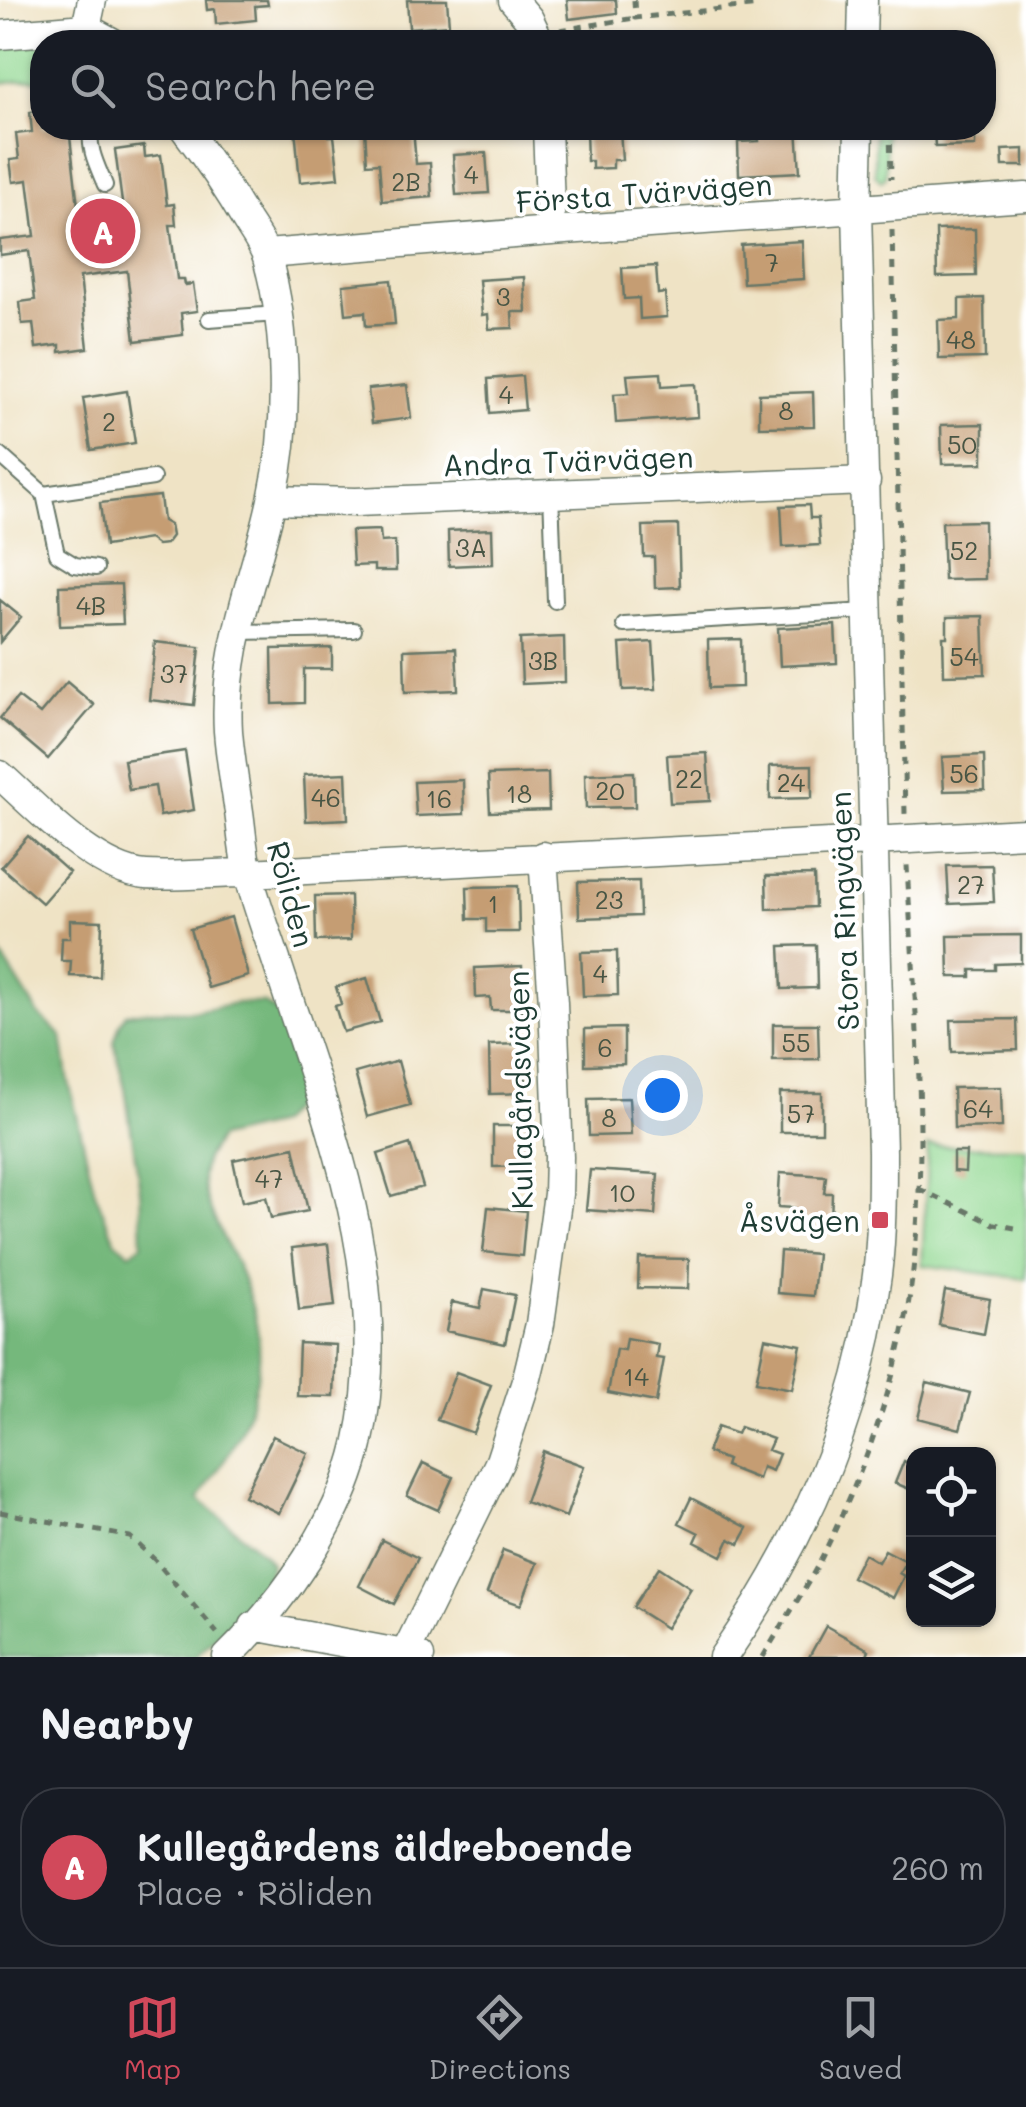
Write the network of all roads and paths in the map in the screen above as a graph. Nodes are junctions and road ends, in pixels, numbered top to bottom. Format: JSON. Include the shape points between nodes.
{"nodes":[{"id":1,"x":513,"y":0,"type":"edge"},
{"id":2,"x":634,"y":0,"type":"edge"},
{"id":3,"x":759,"y":0,"type":"edge"},
{"id":4,"x":863,"y":0,"type":"edge"},
{"id":5,"x":635,"y":18,"type":"junction"},
{"id":6,"x":89,"y":23,"type":"edge"},
{"id":7,"x":37,"y":30,"type":"edge"},
{"id":8,"x":534,"y":30,"type":"edge"},
{"id":9,"x":577,"y":30,"type":"edge"},
{"id":10,"x":862,"y":30,"type":"edge"},
{"id":11,"x":30,"y":31,"type":"edge"},
{"id":12,"x":0,"y":35,"type":"edge"},
{"id":13,"x":89,"y":140,"type":"edge"},
{"id":14,"x":193,"y":140,"type":"edge"},
{"id":15,"x":547,"y":140,"type":"edge"},
{"id":16,"x":860,"y":140,"type":"edge"},
{"id":17,"x":890,"y":140,"type":"edge"},
{"id":18,"x":105,"y":186,"type":"dead end"},
{"id":19,"x":1026,"y":197,"type":"edge"},
{"id":20,"x":891,"y":207,"type":"junction"},
{"id":21,"x":857,"y":210,"type":"junction"},
{"id":22,"x":551,"y":230,"type":"junction"},
{"id":23,"x":266,"y":254,"type":"junction"},
{"id":24,"x":278,"y":314,"type":"junction"},
{"id":25,"x":210,"y":319,"type":"dead end"},
{"id":26,"x":0,"y":455,"type":"edge"},
{"id":27,"x":153,"y":478,"type":"dead end"},
{"id":28,"x":866,"y":481,"type":"junction"},
{"id":29,"x":550,"y":493,"type":"junction"},
{"id":30,"x":44,"y":494,"type":"junction"},
{"id":31,"x":272,"y":500,"type":"junction"},
{"id":32,"x":96,"y":568,"type":"dead end"},
{"id":33,"x":555,"y":601,"type":"dead end"},
{"id":34,"x":868,"y":611,"type":"junction"},
{"id":35,"x":624,"y":625,"type":"dead end"},
{"id":36,"x":354,"y":630,"type":"dead end"},
{"id":37,"x":236,"y":632,"type":"junction"},
{"id":38,"x":0,"y":775,"type":"edge"},
{"id":39,"x":1026,"y":833,"type":"edge"},
{"id":40,"x":873,"y":841,"type":"junction"},
{"id":41,"x":543,"y":856,"type":"junction"},
{"id":42,"x":248,"y":873,"type":"junction"},
{"id":43,"x":919,"y":1189,"type":"dead end"},
{"id":44,"x":1015,"y":1228,"type":"dead end"},
{"id":45,"x":0,"y":1512,"type":"edge"},
{"id":46,"x":239,"y":1644,"type":"edge"},
{"id":47,"x":413,"y":1656,"type":"edge"},
{"id":48,"x":722,"y":1657,"type":"edge"}],
"edges":[{"from":1,"to":8,"type":"street"},
{"from":2,"to":5,"type":"path"},
{"from":3,"to":5,"type":"path"},
{"from":4,"to":10,"type":"street"},
{"from":5,"to":9,"type":"path"},
{"from":6,"to":7,"type":"street"},
{"from":11,"to":12,"type":"street"},
{"from":13,"to":18,"type":"lane"},
{"from":14,"to":23,"type":"street","name":"Röliden"},
{"from":15,"to":22,"type":"street"},
{"from":16,"to":21,"type":"street","name":"Stora Ringvägen"},
{"from":17,"to":20,"type":"path"},
{"from":19,"to":20,"type":"street","name":"Första Tvärvägen"},
{"from":20,"to":21,"type":"street","name":"Första Tvärvägen"},
{"from":21,"to":22,"type":"street","name":"Första Tvärvägen"},
{"from":21,"to":28,"type":"street","name":"Stora Ringvägen"},
{"from":22,"to":23,"type":"street","name":"Första Tvärvägen"},
{"from":23,"to":24,"type":"street","name":"Röliden"},
{"from":24,"to":25,"type":"lane"},
{"from":24,"to":31,"type":"street","name":"Röliden","via":[[284,419]]},
{"from":26,"to":30,"type":"lane"},
{"from":27,"to":30,"type":"lane"},
{"from":28,"to":29,"type":"street","name":"Andra Tvärvägen"},
{"from":28,"to":34,"type":"street","name":"Stora Ringvägen"},
{"from":29,"to":31,"type":"street","name":"Andra Tvärvägen"},
{"from":29,"to":33,"type":"lane"},
{"from":30,"to":32,"type":"lane","via":[[58,554]]},
{"from":31,"to":37,"type":"street","name":"Röliden"},
{"from":34,"to":35,"type":"lane"},
{"from":34,"to":40,"type":"street","name":"Stora Ringvägen"},
{"from":36,"to":37,"type":"lane"},
{"from":37,"to":42,"type":"street","name":"Röliden","via":[[228,730]]},
{"from":38,"to":42,"type":"street","via":[[83,848],[111,864],[143,875]]},
{"from":39,"to":40,"type":"street"},
{"from":40,"to":41,"type":"street"},
{"from":40,"to":48,"type":"street","name":"Stora Ringvägen","via":[[882,1187],[864,1351],[812,1504],[785,1560]]},
{"from":41,"to":42,"type":"street"},
{"from":41,"to":47,"type":"street","name":"Kullagårdsvägen","via":[[559,1156],[540,1324],[500,1461]]},
{"from":42,"to":46,"type":"street","name":"Röliden","via":[[353,1211],[368,1321],[357,1448],[328,1522],[284,1593]]},
{"from":43,"to":44,"type":"path"},
{"from":45,"to":46,"type":"path","via":[[130,1538],[202,1617]]},
{"from":46,"to":47,"type":"street"}]}
